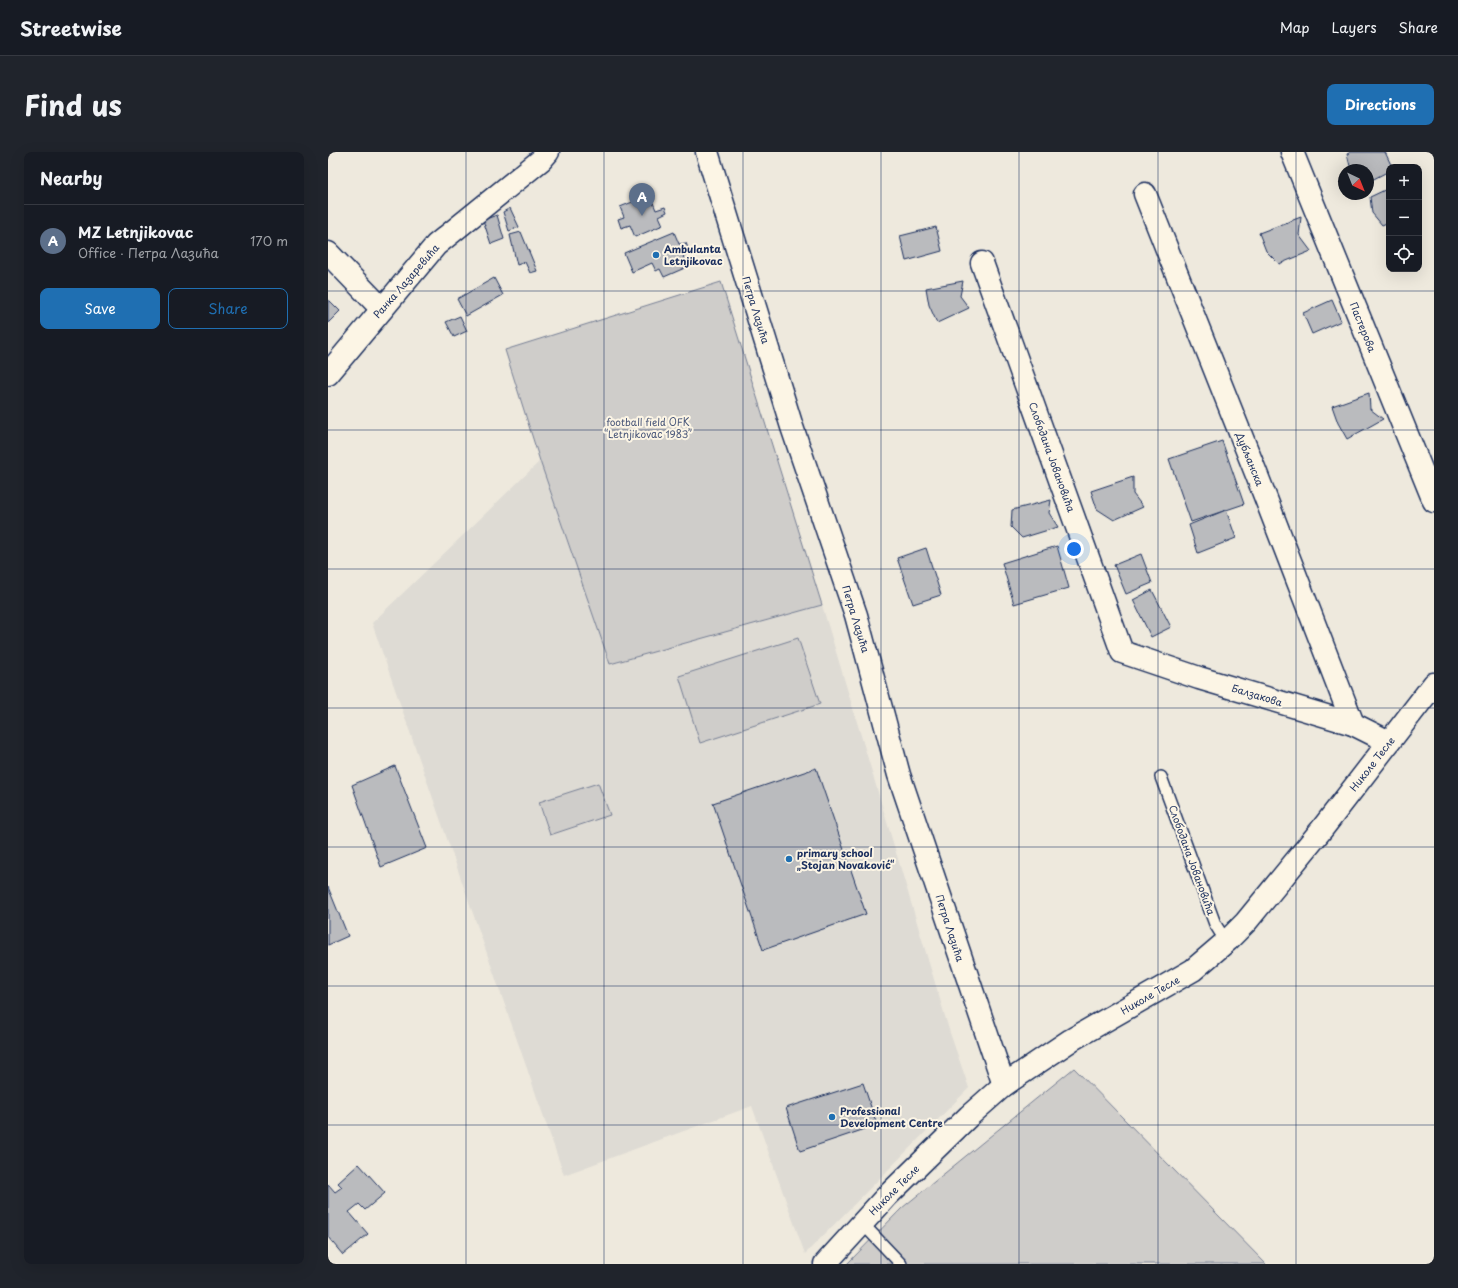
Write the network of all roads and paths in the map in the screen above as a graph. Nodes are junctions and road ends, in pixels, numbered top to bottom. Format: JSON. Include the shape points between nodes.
{"nodes":[{"id":1,"x":706,"y":152,"type":"edge"},
{"id":2,"x":1292,"y":152,"type":"edge"},
{"id":3,"x":541,"y":155,"type":"edge"},
{"id":4,"x":1144,"y":194,"type":"dead end"},
{"id":5,"x":328,"y":253,"type":"edge"},
{"id":6,"x":982,"y":263,"type":"dead end"},
{"id":7,"x":382,"y":308,"type":"junction"},
{"id":8,"x":328,"y":374,"type":"edge"},
{"id":9,"x":1434,"y":501,"type":"edge"},
{"id":10,"x":1122,"y":652,"type":"joint"},
{"id":11,"x":1434,"y":684,"type":"edge"},
{"id":12,"x":1353,"y":724,"type":"junction"},
{"id":13,"x":1389,"y":742,"type":"junction"},
{"id":14,"x":1161,"y":777,"type":"dead end"},
{"id":15,"x":1228,"y":940,"type":"junction"},
{"id":16,"x":1004,"y":1085,"type":"junction"},
{"id":17,"x":862,"y":1223,"type":"junction"},
{"id":18,"x":825,"y":1264,"type":"edge"},
{"id":19,"x":901,"y":1264,"type":"edge"}],
"edges":[{"from":1,"to":16,"type":"street","name":"Петра Лазића","via":[[792,426],[856,615],[899,775]]},
{"from":2,"to":9,"type":"street","name":"Пастерова"},
{"from":3,"to":7,"type":"street","name":"Ранка Лазаревића","via":[[436,245]]},
{"from":4,"to":12,"type":"street","name":"Дубљанска"},
{"from":5,"to":7,"type":"street"},
{"from":6,"to":10,"type":"street","name":"Слободана Јовановића"},
{"from":7,"to":8,"type":"street","name":"Ранка Лазаревића"},
{"from":10,"to":12,"type":"street","name":"Балзакова"},
{"from":11,"to":13,"type":"street","name":"Николе Тесле"},
{"from":12,"to":13,"type":"street","name":"Балзакова"},
{"from":13,"to":15,"type":"street","name":"Николе Тесле","via":[[1266,898]]},
{"from":14,"to":15,"type":"lane","name":"Слободана Јовановића","via":[[1215,924]]},
{"from":15,"to":16,"type":"street","name":"Николе Тесле","via":[[1193,970],[1072,1040]]},
{"from":16,"to":17,"type":"street","name":"Николе Тесле","via":[[935,1149]]},
{"from":17,"to":18,"type":"street","name":"Николе Тесле"},
{"from":17,"to":19,"type":"lane"}]}
